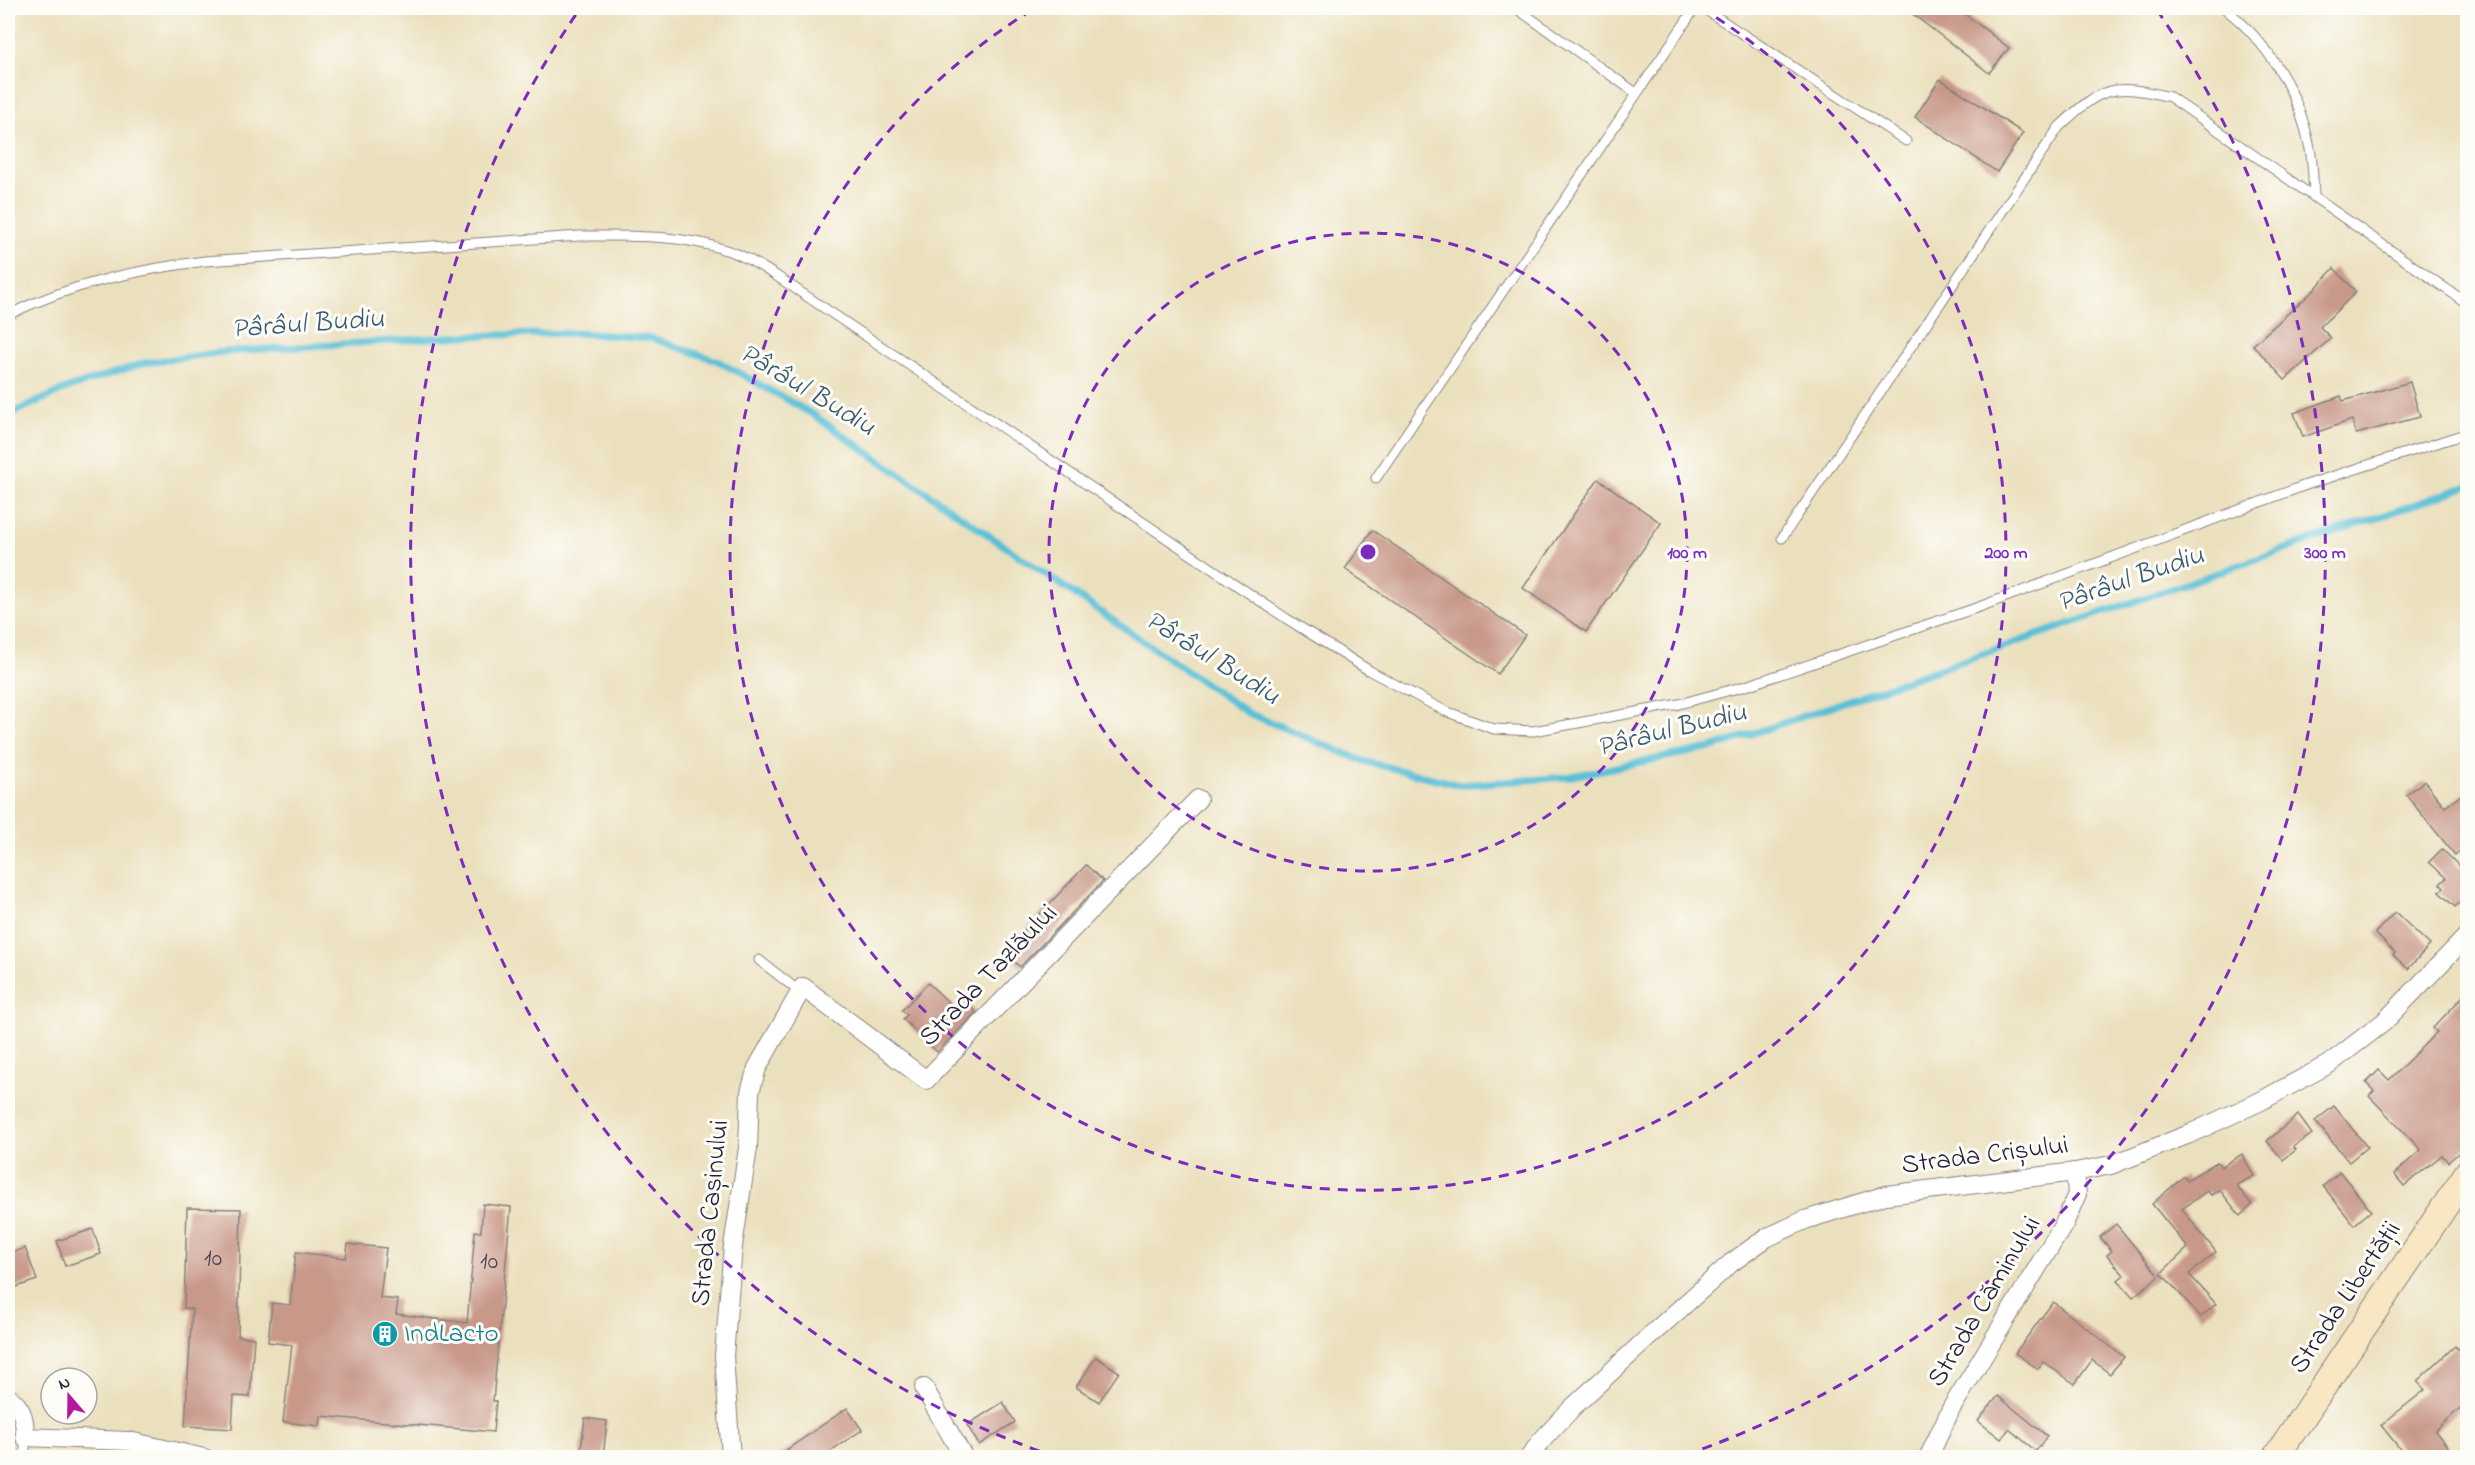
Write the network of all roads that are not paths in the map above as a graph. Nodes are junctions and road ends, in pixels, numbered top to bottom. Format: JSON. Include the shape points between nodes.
{"nodes":[{"id":1,"x":1516,"y":8,"type":"edge"},
{"id":2,"x":1695,"y":8,"type":"edge"},
{"id":3,"x":1703,"y":8,"type":"edge"},
{"id":4,"x":2224,"y":8,"type":"edge"},
{"id":5,"x":1636,"y":93,"type":"junction"},
{"id":6,"x":1906,"y":141,"type":"dead end"},
{"id":7,"x":2314,"y":196,"type":"junction"},
{"id":8,"x":2468,"y":304,"type":"edge"},
{"id":9,"x":8,"y":315,"type":"edge"},
{"id":10,"x":2468,"y":433,"type":"edge"},
{"id":11,"x":1376,"y":478,"type":"dead end"},
{"id":12,"x":1782,"y":538,"type":"dead end"},
{"id":13,"x":1198,"y":799,"type":"dead end"},
{"id":14,"x":2468,"y":935,"type":"edge"},
{"id":15,"x":759,"y":960,"type":"dead end"},
{"id":16,"x":801,"y":989,"type":"junction"},
{"id":17,"x":2075,"y":1172,"type":"junction"},
{"id":18,"x":2468,"y":1172,"type":"edge"},
{"id":19,"x":924,"y":1388,"type":"dead end"},
{"id":20,"x":8,"y":1397,"type":"edge"},
{"id":21,"x":25,"y":1437,"type":"junction"},
{"id":22,"x":25,"y":1458,"type":"edge"},
{"id":23,"x":204,"y":1458,"type":"edge"},
{"id":24,"x":732,"y":1458,"type":"edge"},
{"id":25,"x":964,"y":1458,"type":"edge"},
{"id":26,"x":1529,"y":1458,"type":"edge"},
{"id":27,"x":1929,"y":1458,"type":"edge"},
{"id":28,"x":2275,"y":1458,"type":"edge"}],
"edges":[{"from":1,"to":5,"type":"lane"},
{"from":2,"to":5,"type":"lane"},
{"from":3,"to":6,"type":"lane"},
{"from":4,"to":7,"type":"lane","via":[[2270,56],[2295,98],[2310,149]]},
{"from":5,"to":11,"type":"lane"},
{"from":7,"to":8,"type":"lane"},
{"from":7,"to":12,"type":"lane","via":[[2170,98],[2124,88],[2088,100],[2059,127]]},
{"from":9,"to":10,"type":"lane","via":[[82,285],[205,261],[580,236],[633,236],[728,250],[775,275],[1370,671],[1445,711],[1494,729],[1533,730],[1578,723],[1679,704],[1749,685],[1979,607],[2306,485]]},
{"from":13,"to":16,"type":"street","name":"Strada Tazlăului","via":[[926,1080]]},
{"from":14,"to":17,"type":"street","name":"Strada Crișului","via":[[2384,1022],[2329,1064],[2187,1135],[2110,1165]]},
{"from":15,"to":16,"type":"lane"},
{"from":16,"to":24,"type":"street","name":"Strada Cașinului","via":[[757,1068],[750,1092],[748,1148],[733,1246],[724,1356]]},
{"from":17,"to":26,"type":"street","name":"Strada Crișului","via":[[1886,1195],[1805,1220],[1766,1238],[1731,1263],[1645,1340],[1573,1407]]},
{"from":17,"to":27,"type":"street","name":"Strada Căminului","via":[[2077,1194],[2064,1224],[1951,1409]]},
{"from":18,"to":28,"type":"main road","name":"Strada Libertății"},
{"from":19,"to":25,"type":"street"},
{"from":20,"to":21,"type":"street","via":[[25,1419]]},
{"from":21,"to":22,"type":"lane"},
{"from":21,"to":23,"type":"street","via":[[129,1441]]}]}
